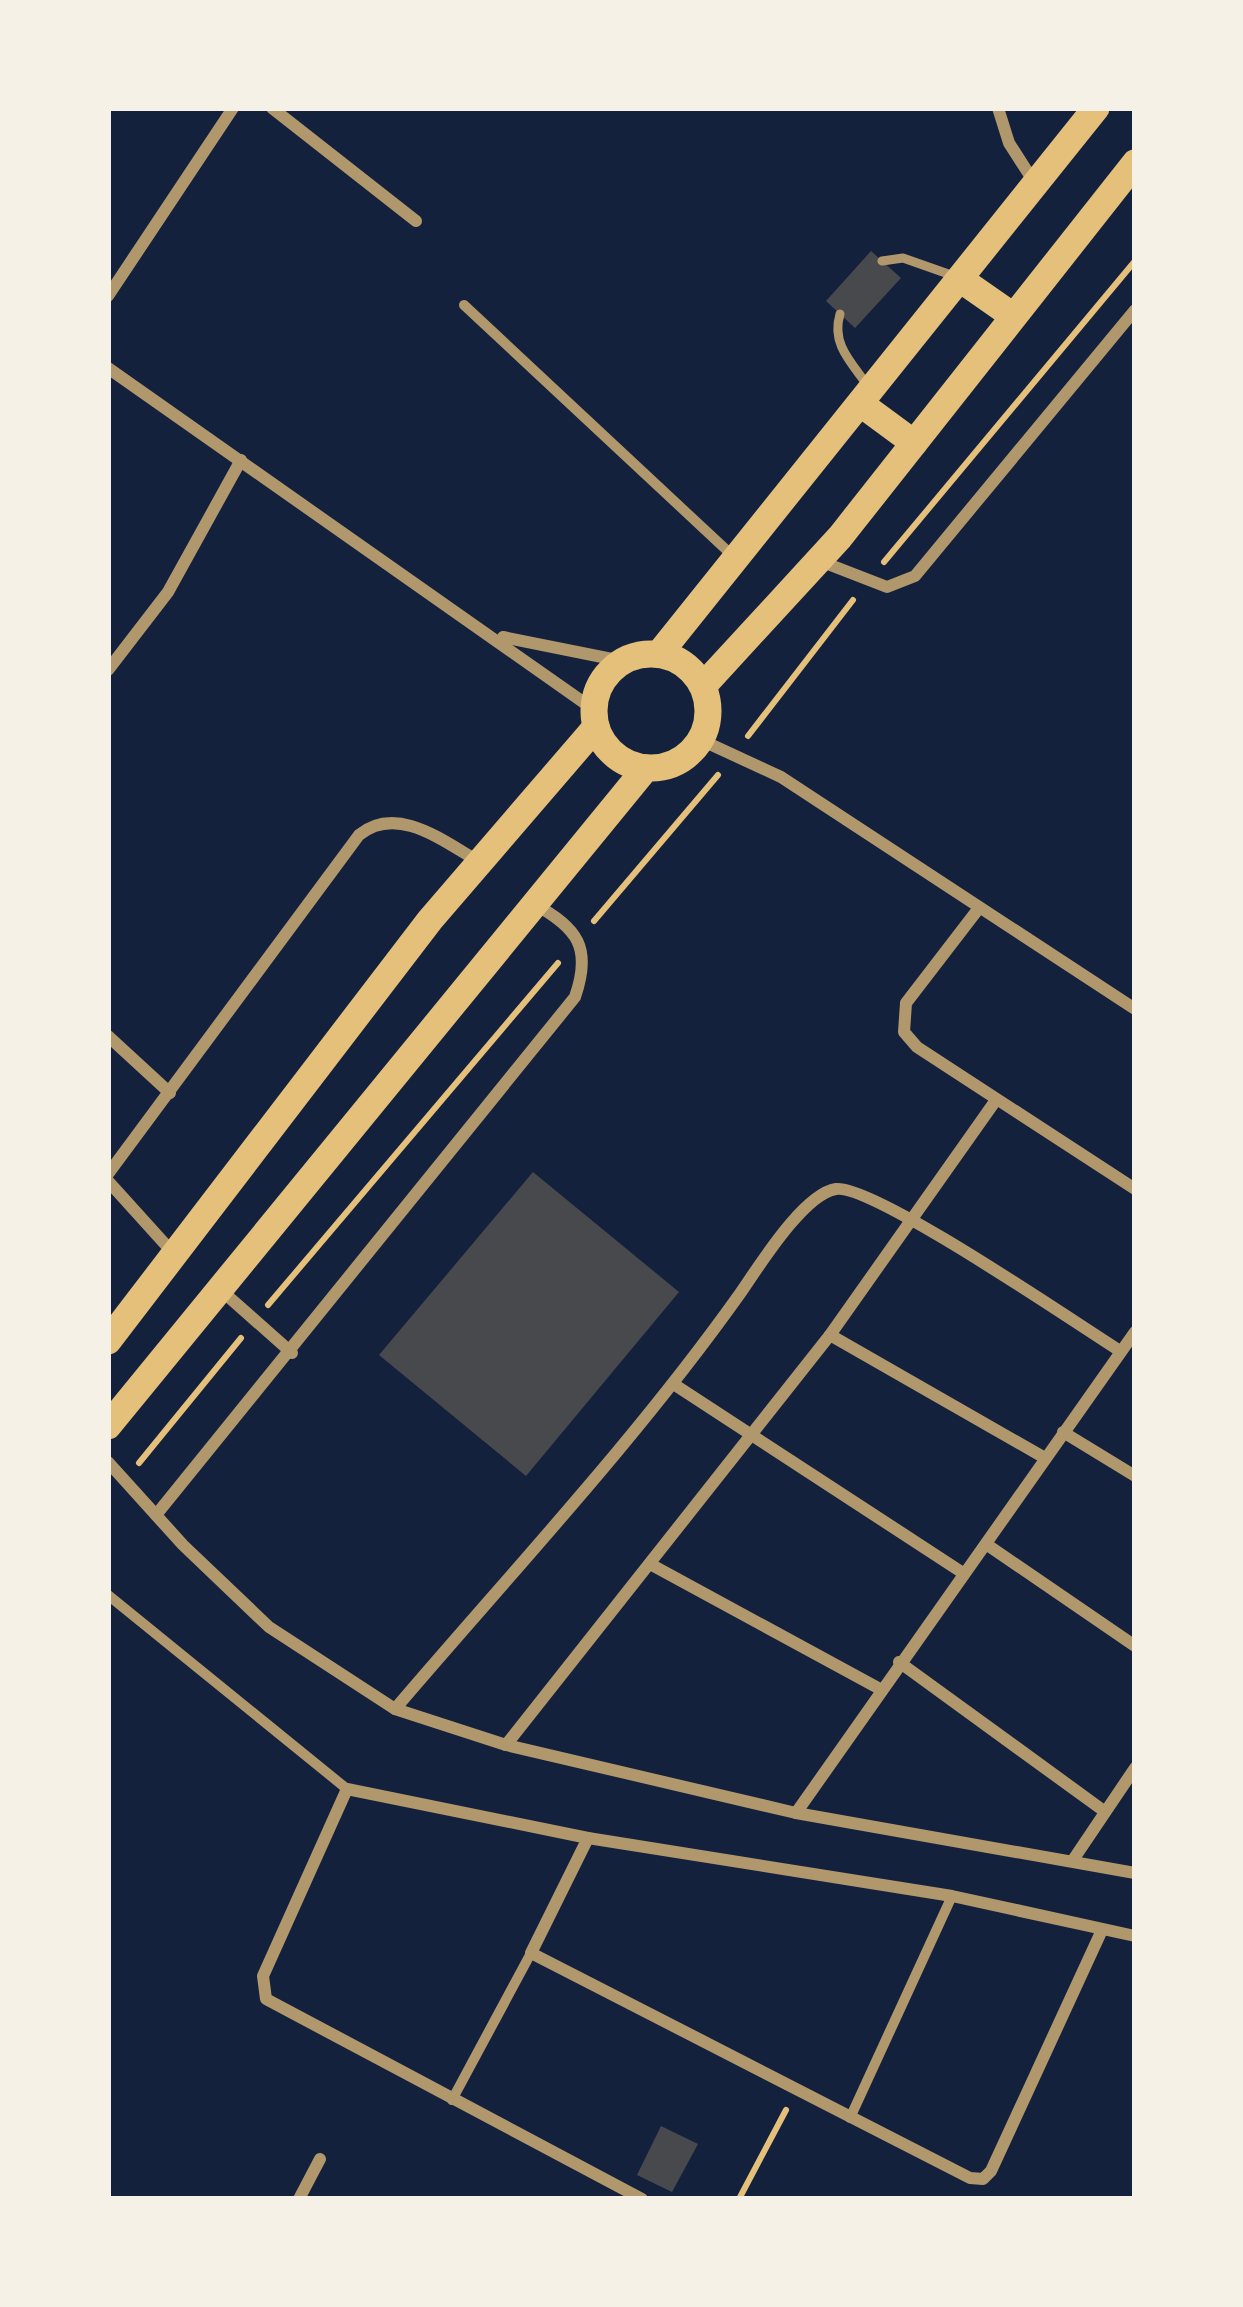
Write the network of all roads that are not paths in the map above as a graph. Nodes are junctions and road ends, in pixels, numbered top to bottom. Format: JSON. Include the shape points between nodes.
{"nodes":[{"id":1,"x":233,"y":108,"type":"edge"},
{"id":2,"x":272,"y":108,"type":"edge"},
{"id":3,"x":998,"y":108,"type":"edge"},
{"id":4,"x":1096,"y":108,"type":"edge"},
{"id":5,"x":1135,"y":163,"type":"edge"},
{"id":6,"x":1035,"y":184,"type":"junction"},
{"id":7,"x":416,"y":221,"type":"dead end"},
{"id":8,"x":882,"y":261,"type":"dead end"},
{"id":9,"x":960,"y":279,"type":"junction"},
{"id":10,"x":108,"y":296,"type":"edge"},
{"id":11,"x":464,"y":304,"type":"dead end"},
{"id":12,"x":1135,"y":310,"type":"edge"},
{"id":13,"x":840,"y":314,"type":"dead end"},
{"id":14,"x":1013,"y":316,"type":"junction"},
{"id":15,"x":108,"y":368,"type":"edge"},
{"id":16,"x":866,"y":397,"type":"junction"},
{"id":17,"x":914,"y":443,"type":"junction"},
{"id":18,"x":241,"y":460,"type":"junction"},
{"id":19,"x":737,"y":560,"type":"junction"},
{"id":20,"x":819,"y":560,"type":"junction"},
{"id":21,"x":496,"y":636,"type":"junction"},
{"id":22,"x":659,"y":655,"type":"junction"},
{"id":23,"x":622,"y":661,"type":"junction"},
{"id":24,"x":108,"y":670,"type":"edge"},
{"id":25,"x":703,"y":686,"type":"junction"},
{"id":26,"x":595,"y":718,"type":"junction"},
{"id":27,"x":701,"y":740,"type":"junction"},
{"id":28,"x":646,"y":768,"type":"junction"},
{"id":29,"x":479,"y":861,"type":"junction"},
{"id":30,"x":534,"y":904,"type":"junction"},
{"id":31,"x":979,"y":908,"type":"junction"},
{"id":32,"x":1135,"y":1010,"type":"edge"},
{"id":33,"x":108,"y":1036,"type":"edge"},
{"id":34,"x":170,"y":1093,"type":"junction"},
{"id":35,"x":995,"y":1100,"type":"junction"},
{"id":36,"x":108,"y":1177,"type":"edge"},
{"id":37,"x":1135,"y":1190,"type":"edge"},
{"id":38,"x":914,"y":1222,"type":"junction"},
{"id":39,"x":174,"y":1254,"type":"junction"},
{"id":40,"x":221,"y":1291,"type":"junction"},
{"id":41,"x":1135,"y":1332,"type":"edge"},
{"id":42,"x":830,"y":1335,"type":"junction"},
{"id":43,"x":108,"y":1341,"type":"edge"},
{"id":44,"x":1120,"y":1351,"type":"junction"},
{"id":45,"x":292,"y":1353,"type":"junction"},
{"id":46,"x":675,"y":1385,"type":"junction"},
{"id":47,"x":108,"y":1426,"type":"edge"},
{"id":48,"x":1064,"y":1432,"type":"junction"},
{"id":49,"x":752,"y":1434,"type":"junction"},
{"id":50,"x":1045,"y":1459,"type":"junction"},
{"id":51,"x":108,"y":1462,"type":"edge"},
{"id":52,"x":1135,"y":1477,"type":"edge"},
{"id":53,"x":156,"y":1514,"type":"junction"},
{"id":54,"x":986,"y":1544,"type":"junction"},
{"id":55,"x":650,"y":1564,"type":"junction"},
{"id":56,"x":962,"y":1573,"type":"junction"},
{"id":57,"x":108,"y":1595,"type":"edge"},
{"id":58,"x":1135,"y":1646,"type":"edge"},
{"id":59,"x":899,"y":1662,"type":"junction"},
{"id":60,"x":880,"y":1689,"type":"junction"},
{"id":61,"x":395,"y":1709,"type":"junction"},
{"id":62,"x":506,"y":1745,"type":"junction"},
{"id":63,"x":1135,"y":1768,"type":"edge"},
{"id":64,"x":346,"y":1789,"type":"junction"},
{"id":65,"x":1104,"y":1811,"type":"junction"},
{"id":66,"x":796,"y":1813,"type":"junction"},
{"id":67,"x":588,"y":1838,"type":"junction"},
{"id":68,"x":1073,"y":1860,"type":"junction"},
{"id":69,"x":1135,"y":1873,"type":"edge"},
{"id":70,"x":952,"y":1896,"type":"junction"},
{"id":71,"x":1102,"y":1930,"type":"junction"},
{"id":72,"x":1135,"y":1936,"type":"edge"},
{"id":73,"x":531,"y":1953,"type":"junction"},
{"id":74,"x":452,"y":2100,"type":"junction"},
{"id":75,"x":850,"y":2118,"type":"junction"},
{"id":76,"x":320,"y":2159,"type":"dead end"},
{"id":77,"x":298,"y":2199,"type":"edge"},
{"id":78,"x":642,"y":2199,"type":"edge"}],
"edges":[{"from":1,"to":10,"type":"street"},
{"from":2,"to":7,"type":"street"},
{"from":3,"to":6,"type":"street"},
{"from":4,"to":6,"type":"main road"},
{"from":5,"to":14,"type":"main road"},
{"from":6,"to":9,"type":"main road"},
{"from":8,"to":9,"type":"lane","via":[[903,258]]},
{"from":9,"to":14,"type":"main road"},
{"from":9,"to":16,"type":"main road"},
{"from":11,"to":19,"type":"street"},
{"from":12,"to":20,"type":"street","via":[[915,576],[887,587]]},
{"from":13,"to":16,"type":"lane","via":[[840,348]]},
{"from":14,"to":17,"type":"main road"},
{"from":15,"to":18,"type":"street"},
{"from":16,"to":17,"type":"main road"},
{"from":16,"to":19,"type":"main road"},
{"from":17,"to":20,"type":"main road"},
{"from":18,"to":21,"type":"street"},
{"from":18,"to":24,"type":"street","via":[[167,592]]},
{"from":19,"to":22,"type":"main road"},
{"from":20,"to":25,"type":"main road"},
{"from":21,"to":23,"type":"street"},
{"from":21,"to":26,"type":"street"},
{"from":22,"to":23,"type":"main road"},
{"from":22,"to":25,"type":"main road","via":[[677,660]]},
{"from":23,"to":26,"type":"main road","via":[[608,674]]},
{"from":25,"to":27,"type":"main road","via":[[709,712]]},
{"from":26,"to":28,"type":"main road","via":[[615,756]]},
{"from":26,"to":29,"type":"main road"},
{"from":27,"to":28,"type":"main road","via":[[668,766]]},
{"from":27,"to":31,"type":"street","via":[[781,777]]},
{"from":28,"to":30,"type":"main road"},
{"from":29,"to":34,"type":"street","via":[[407,824],[370,826]]},
{"from":29,"to":39,"type":"main road"},
{"from":30,"to":40,"type":"main road"},
{"from":30,"to":45,"type":"street","via":[[578,939],[585,968],[575,997]]},
{"from":31,"to":32,"type":"street"},
{"from":31,"to":35,"type":"street","via":[[902,1019],[917,1047]]},
{"from":33,"to":34,"type":"street"},
{"from":34,"to":36,"type":"street"},
{"from":35,"to":37,"type":"street"},
{"from":35,"to":38,"type":"street"},
{"from":36,"to":39,"type":"street"},
{"from":38,"to":42,"type":"street"},
{"from":38,"to":44,"type":"street"},
{"from":38,"to":46,"type":"street","via":[[847,1189],[818,1197]]},
{"from":39,"to":43,"type":"main road"},
{"from":40,"to":45,"type":"street"},
{"from":40,"to":47,"type":"main road"},
{"from":41,"to":44,"type":"street"},
{"from":42,"to":49,"type":"street"},
{"from":42,"to":50,"type":"street"},
{"from":44,"to":48,"type":"street"},
{"from":45,"to":53,"type":"street"},
{"from":46,"to":49,"type":"street"},
{"from":46,"to":61,"type":"street"},
{"from":48,"to":50,"type":"street"},
{"from":48,"to":52,"type":"street"},
{"from":49,"to":55,"type":"street"},
{"from":49,"to":56,"type":"street"},
{"from":50,"to":54,"type":"street"},
{"from":51,"to":53,"type":"street"},
{"from":53,"to":61,"type":"street","via":[[269,1627]]},
{"from":54,"to":56,"type":"street"},
{"from":54,"to":58,"type":"street"},
{"from":55,"to":60,"type":"street"},
{"from":55,"to":62,"type":"street"},
{"from":56,"to":59,"type":"street"},
{"from":57,"to":64,"type":"street"},
{"from":59,"to":60,"type":"street"},
{"from":59,"to":65,"type":"street"},
{"from":60,"to":66,"type":"street"},
{"from":61,"to":62,"type":"street"},
{"from":62,"to":66,"type":"street"},
{"from":63,"to":65,"type":"street"},
{"from":64,"to":67,"type":"street"},
{"from":64,"to":74,"type":"street","via":[[261,1991],[285,2012]]},
{"from":65,"to":68,"type":"street"},
{"from":66,"to":68,"type":"street"},
{"from":67,"to":70,"type":"street"},
{"from":67,"to":73,"type":"street"},
{"from":68,"to":69,"type":"street"},
{"from":70,"to":71,"type":"street"},
{"from":70,"to":75,"type":"street"},
{"from":71,"to":72,"type":"street"},
{"from":71,"to":75,"type":"street","via":[[983,2179]]},
{"from":73,"to":74,"type":"street"},
{"from":73,"to":75,"type":"street"},
{"from":74,"to":78,"type":"street"},
{"from":76,"to":77,"type":"street"}]}
